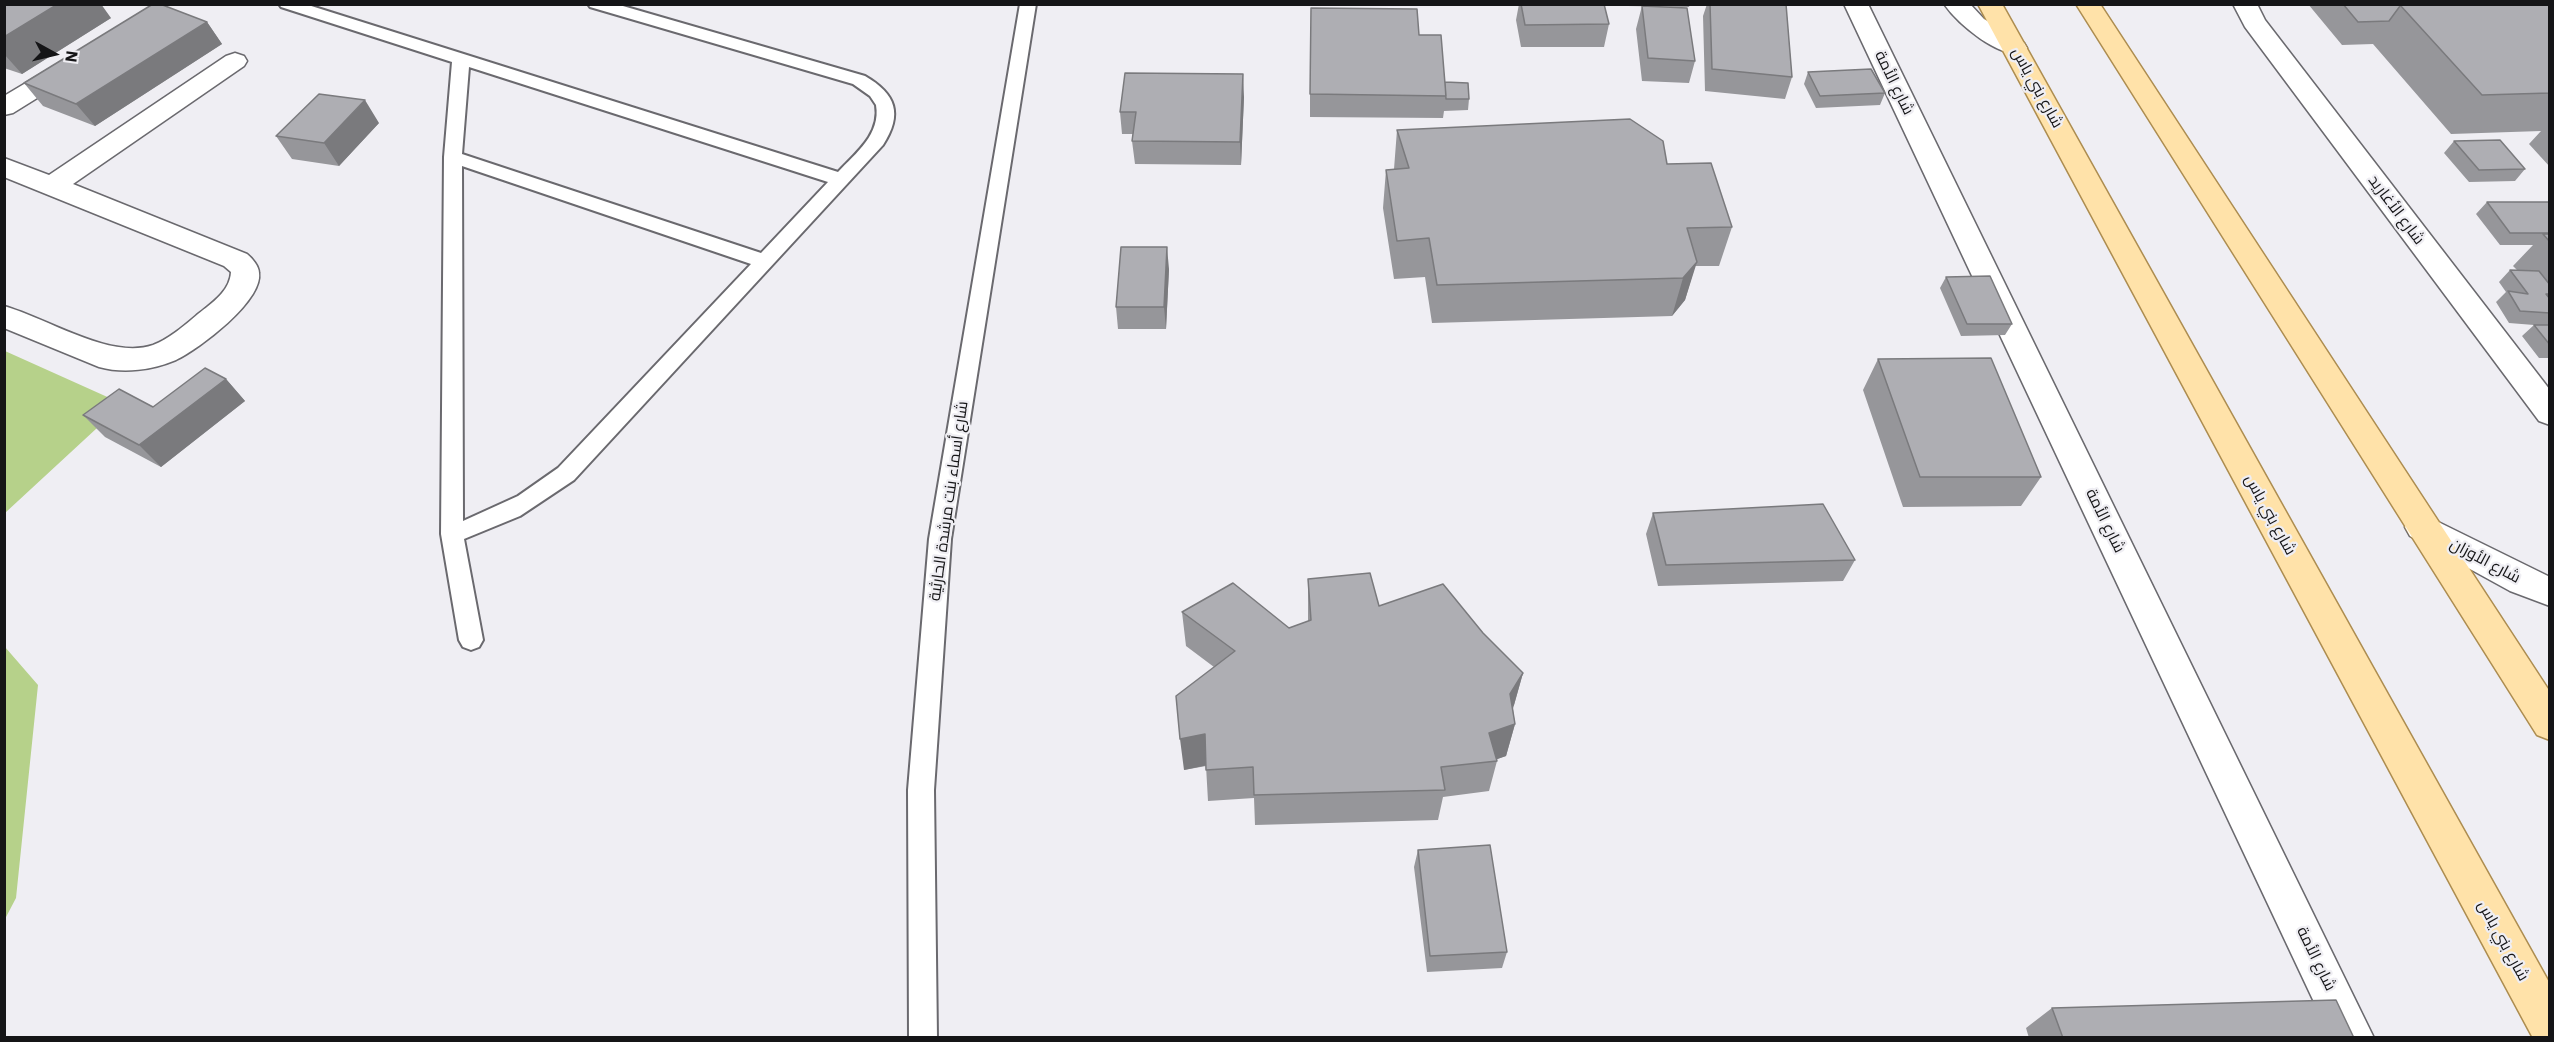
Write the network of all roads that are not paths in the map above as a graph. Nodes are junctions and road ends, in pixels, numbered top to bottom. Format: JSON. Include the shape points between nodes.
{"nodes":[{"id":1,"x":287,"y":4,"type":"edge"},
{"id":2,"x":596,"y":4,"type":"edge"},
{"id":3,"x":1028,"y":4,"type":"edge"},
{"id":4,"x":1856,"y":4,"type":"edge"},
{"id":5,"x":1956,"y":4,"type":"edge"},
{"id":6,"x":1990,"y":4,"type":"edge"},
{"id":7,"x":2088,"y":4,"type":"edge"},
{"id":8,"x":2245,"y":4,"type":"edge"},
{"id":9,"x":2015,"y":48,"type":"junction"},
{"id":10,"x":90,"y":55,"type":"edge"},
{"id":11,"x":461,"y":59,"type":"junction"},
{"id":12,"x":235,"y":61,"type":"dead end"},
{"id":13,"x":4,"y":107,"type":"edge"},
{"id":14,"x":453,"y":157,"type":"junction"},
{"id":15,"x":4,"y":168,"type":"edge"},
{"id":16,"x":840,"y":179,"type":"junction"},
{"id":17,"x":51,"y":186,"type":"junction"},
{"id":18,"x":764,"y":261,"type":"junction"},
{"id":19,"x":4,"y":316,"type":"edge"},
{"id":20,"x":2550,"y":413,"type":"edge"},
{"id":21,"x":2422,"y":527,"type":"junction"},
{"id":22,"x":452,"y":534,"type":"junction"},
{"id":23,"x":2550,"y":592,"type":"edge"},
{"id":24,"x":471,"y":640,"type":"dead end"},
{"id":25,"x":2550,"y":724,"type":"edge"},
{"id":26,"x":2550,"y":1026,"type":"edge"},
{"id":27,"x":923,"y":1038,"type":"edge"},
{"id":28,"x":2353,"y":1038,"type":"edge"}],
"edges":[{"from":1,"to":11,"type":"lane"},
{"from":2,"to":16,"type":"lane","via":[[871,86],[886,105],[884,129]]},
{"from":3,"to":27,"type":"lane","name":"شارع أسماء بنت مرشدة الحارثية","via":[[940,538],[921,790]]},
{"from":4,"to":28,"type":"street","name":"شارع الأمة"},
{"from":5,"to":9,"type":"street","via":[[1975,24]]},
{"from":6,"to":9,"type":"main road","name":"شارع بني ياس"},
{"from":7,"to":21,"type":"main road"},
{"from":8,"to":20,"type":"street","name":"شارع الأغاريد","via":[[2254,22]]},
{"from":9,"to":26,"type":"main road","name":"شارع بني ياس"},
{"from":10,"to":13,"type":"street"},
{"from":11,"to":14,"type":"lane"},
{"from":11,"to":16,"type":"lane"},
{"from":12,"to":17,"type":"street"},
{"from":14,"to":18,"type":"lane"},
{"from":14,"to":22,"type":"lane"},
{"from":15,"to":17,"type":"street"},
{"from":16,"to":18,"type":"lane"},
{"from":17,"to":19,"type":"street","via":[[238,261],[245,272],[244,283],[238,294],[182,343],[147,358],[127,361],[110,359]]},
{"from":18,"to":22,"type":"lane","via":[[566,474],[514,510]]},
{"from":21,"to":23,"type":"street","name":"شارع الأوزان"},
{"from":21,"to":25,"type":"main road"},
{"from":22,"to":24,"type":"lane"}]}
